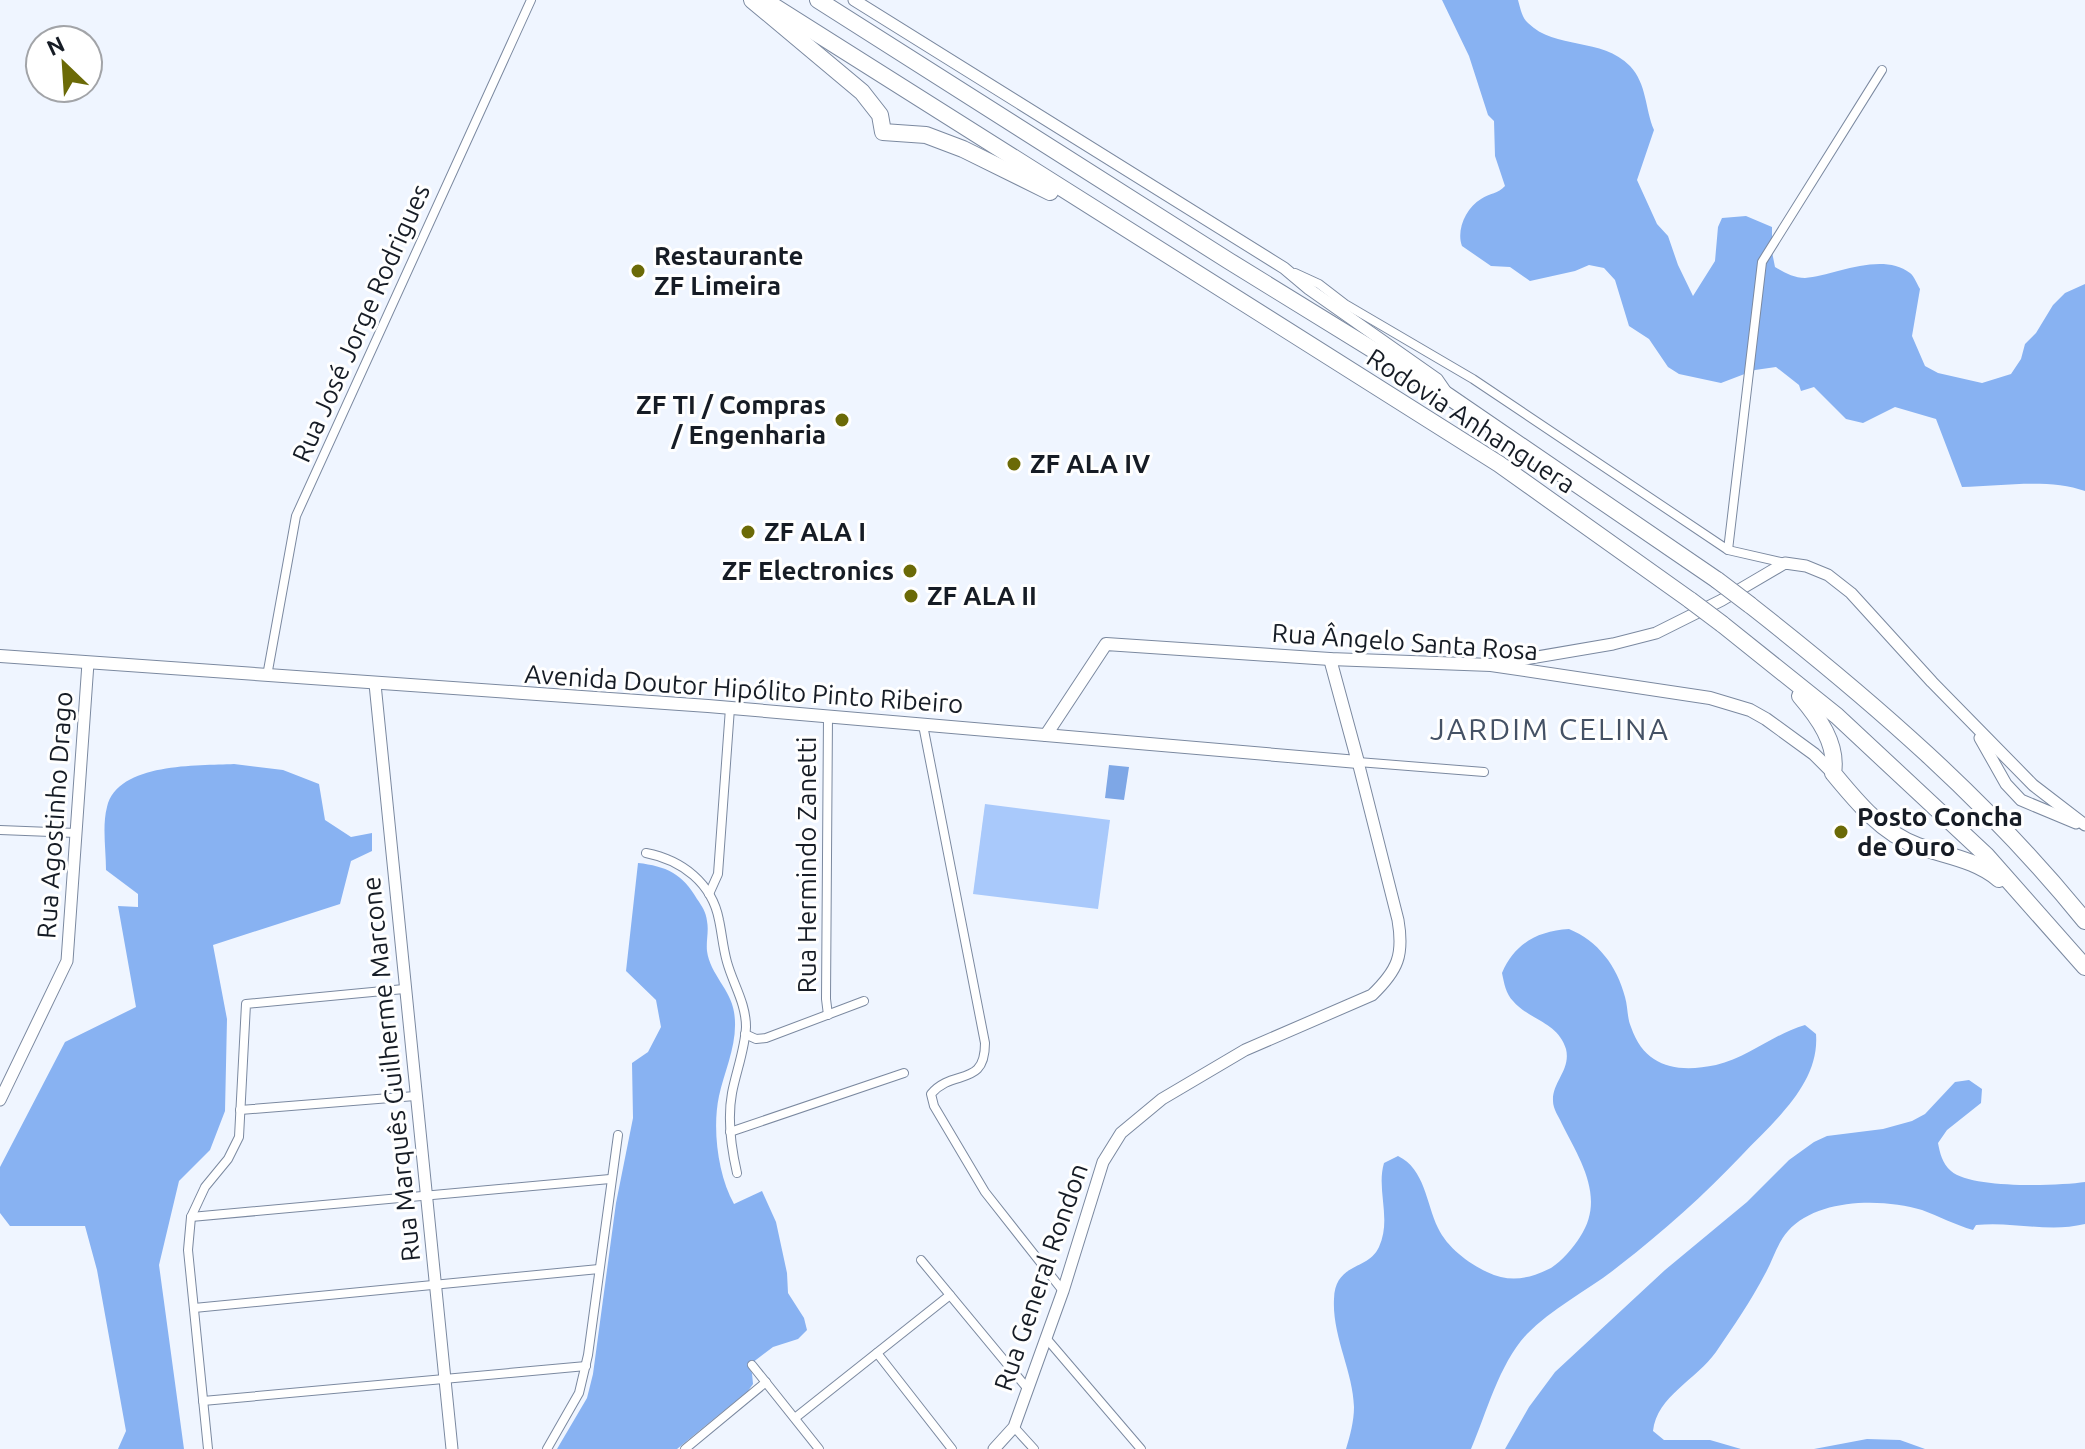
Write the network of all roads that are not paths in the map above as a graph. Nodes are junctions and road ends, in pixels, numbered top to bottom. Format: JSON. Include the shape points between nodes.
{"nodes":[{"id":1,"x":531,"y":0,"type":"edge"},
{"id":2,"x":752,"y":0,"type":"edge"},
{"id":3,"x":764,"y":0,"type":"edge"},
{"id":4,"x":818,"y":0,"type":"edge"},
{"id":5,"x":854,"y":0,"type":"edge"},
{"id":6,"x":1882,"y":70,"type":"dead end"},
{"id":7,"x":1123,"y":227,"type":"junction"},
{"id":8,"x":1284,"y":268,"type":"junction"},
{"id":9,"x":1448,"y":396,"type":"junction"},
{"id":10,"x":1728,"y":550,"type":"junction"},
{"id":11,"x":1785,"y":563,"type":"junction"},
{"id":12,"x":0,"y":656,"type":"edge"},
{"id":13,"x":1330,"y":659,"type":"junction"},
{"id":14,"x":1771,"y":662,"type":"junction"},
{"id":15,"x":88,"y":663,"type":"junction"},
{"id":16,"x":1491,"y":665,"type":"junction"},
{"id":17,"x":267,"y":676,"type":"junction"},
{"id":18,"x":375,"y":684,"type":"junction"},
{"id":19,"x":730,"y":708,"type":"junction"},
{"id":20,"x":828,"y":716,"type":"junction"},
{"id":21,"x":1969,"y":720,"type":"junction"},
{"id":22,"x":923,"y":725,"type":"junction"},
{"id":23,"x":1046,"y":735,"type":"junction"},
{"id":24,"x":1358,"y":762,"type":"junction"},
{"id":25,"x":1484,"y":772,"type":"dead end"},
{"id":26,"x":1833,"y":773,"type":"junction"},
{"id":27,"x":2031,"y":783,"type":"junction"},
{"id":28,"x":2017,"y":797,"type":"junction"},
{"id":29,"x":2085,"y":826,"type":"edge"},
{"id":30,"x":0,"y":830,"type":"edge"},
{"id":31,"x":76,"y":833,"type":"junction"},
{"id":32,"x":646,"y":853,"type":"dead end"},
{"id":33,"x":709,"y":894,"type":"junction"},
{"id":34,"x":2037,"y":910,"type":"junction"},
{"id":35,"x":2085,"y":921,"type":"edge"},
{"id":36,"x":2085,"y":967,"type":"edge"},
{"id":37,"x":404,"y":989,"type":"junction"},
{"id":38,"x":864,"y":1001,"type":"dead end"},
{"id":39,"x":828,"y":1015,"type":"junction"},
{"id":40,"x":745,"y":1034,"type":"junction"},
{"id":41,"x":904,"y":1073,"type":"dead end"},
{"id":42,"x":415,"y":1096,"type":"junction"},
{"id":43,"x":0,"y":1100,"type":"edge"},
{"id":44,"x":240,"y":1110,"type":"junction"},
{"id":45,"x":730,"y":1132,"type":"junction"},
{"id":46,"x":618,"y":1135,"type":"dead end"},
{"id":47,"x":737,"y":1173,"type":"dead end"},
{"id":48,"x":610,"y":1179,"type":"junction"},
{"id":49,"x":425,"y":1196,"type":"junction"},
{"id":50,"x":191,"y":1217,"type":"junction"},
{"id":51,"x":921,"y":1260,"type":"dead end"},
{"id":52,"x":599,"y":1269,"type":"junction"},
{"id":53,"x":434,"y":1285,"type":"junction"},
{"id":54,"x":1063,"y":1291,"type":"junction"},
{"id":55,"x":950,"y":1295,"type":"junction"},
{"id":56,"x":194,"y":1308,"type":"junction"},
{"id":57,"x":1046,"y":1338,"type":"junction"},
{"id":58,"x":877,"y":1353,"type":"junction"},
{"id":59,"x":752,"y":1365,"type":"dead end"},
{"id":60,"x":586,"y":1366,"type":"junction"},
{"id":61,"x":444,"y":1379,"type":"junction"},
{"id":62,"x":766,"y":1382,"type":"junction"},
{"id":63,"x":1027,"y":1388,"type":"junction"},
{"id":64,"x":203,"y":1401,"type":"junction"},
{"id":65,"x":795,"y":1418,"type":"junction"},
{"id":66,"x":1014,"y":1427,"type":"junction"},
{"id":67,"x":695,"y":1441,"type":"junction"},
{"id":68,"x":208,"y":1449,"type":"edge"},
{"id":69,"x":452,"y":1449,"type":"edge"},
{"id":70,"x":547,"y":1449,"type":"edge"},
{"id":71,"x":685,"y":1449,"type":"edge"},
{"id":72,"x":702,"y":1449,"type":"edge"},
{"id":73,"x":819,"y":1449,"type":"edge"},
{"id":74,"x":952,"y":1449,"type":"edge"},
{"id":75,"x":994,"y":1449,"type":"edge"},
{"id":76,"x":1034,"y":1449,"type":"edge"},
{"id":77,"x":1141,"y":1449,"type":"edge"}],
"edges":[{"from":1,"to":17,"type":"street","name":"Rua José Jorge Rodrigues","via":[[296,516]]},
{"from":2,"to":7,"type":"highway","via":[[862,92],[876,107],[883,132],[926,135],[963,149]]},
{"from":3,"to":7,"type":"highway","name":"Rodovia Anhanguera"},
{"from":4,"to":9,"type":"highway","name":"Rodovia Anhanguera"},
{"from":5,"to":8,"type":"street"},
{"from":6,"to":10,"type":"street","via":[[1762,262]]},
{"from":7,"to":14,"type":"highway","name":"Rodovia Anhanguera","bridge":true,"via":[[1499,464]]},
{"from":8,"to":9,"type":"street","via":[[1437,379]]},
{"from":8,"to":10,"type":"street","via":[[1473,379]]},
{"from":9,"to":35,"type":"highway","name":"Rodovia Anhanguera","bridge":true,"via":[[1717,580],[1811,652],[1939,767],[2050,878]]},
{"from":10,"to":11,"type":"street"},
{"from":11,"to":16,"type":"street","via":[[1656,633]]},
{"from":11,"to":21,"type":"street","via":[[1828,575],[1851,593]]},
{"from":12,"to":15,"type":"main road","name":"Avenida Doutor Hipólito Pinto Ribeiro"},
{"from":13,"to":16,"type":"main road","name":"Rua Ângelo Santa Rosa"},
{"from":13,"to":23,"type":"main road","name":"Rua Ângelo Santa Rosa","via":[[1106,644]]},
{"from":13,"to":24,"type":"main road","name":"Rua General Rondon"},
{"from":14,"to":26,"type":"highway","via":[[1822,726],[1834,754]]},
{"from":14,"to":34,"type":"highway","name":"Rodovia Anhanguera","via":[[1963,833]]},
{"from":15,"to":17,"type":"main road","name":"Avenida Doutor Hipólito Pinto Ribeiro"},
{"from":15,"to":31,"type":"street","name":"Rua Agostinho Drago"},
{"from":16,"to":26,"type":"main road","name":"Rua Ângelo Santa Rosa","via":[[1723,701],[1766,719]]},
{"from":17,"to":18,"type":"main road","name":"Avenida Doutor Hipólito Pinto Ribeiro"},
{"from":18,"to":19,"type":"main road","name":"Avenida Doutor Hipólito Pinto Ribeiro"},
{"from":18,"to":37,"type":"street","name":"Rua Marquês Guilherme Marcone"},
{"from":19,"to":20,"type":"main road","name":"Avenida Doutor Hipólito Pinto Ribeiro"},
{"from":19,"to":33,"type":"street","via":[[718,874]]},
{"from":20,"to":22,"type":"main road","name":"Avenida Doutor Hipólito Pinto Ribeiro"},
{"from":20,"to":39,"type":"street","name":"Rua Hermindo Zanetti"},
{"from":21,"to":27,"type":"street"},
{"from":21,"to":28,"type":"street"},
{"from":22,"to":23,"type":"main road","name":"Avenida Doutor Hipólito Pinto Ribeiro"},
{"from":22,"to":54,"type":"street","via":[[985,1043],[985,1060],[976,1072],[939,1085],[931,1094],[985,1192]]},
{"from":23,"to":24,"type":"main road","name":"Avenida Doutor Hipólito Pinto Ribeiro"},
{"from":24,"to":25,"type":"street","name":"Avenida Doutor Hipólito Pinto Ribeiro"},
{"from":24,"to":54,"type":"street","name":"Rua General Rondon","via":[[1398,920],[1397,963],[1372,995],[1245,1050],[1162,1099],[1121,1133],[1103,1162]]},
{"from":26,"to":34,"type":"highway","via":[[1895,835],[1990,871]]},
{"from":27,"to":28,"type":"street","via":[[2019,784]]},
{"from":27,"to":29,"type":"street"},
{"from":28,"to":29,"type":"street"},
{"from":30,"to":31,"type":"street"},
{"from":31,"to":43,"type":"street","name":"Rua Agostinho Drago","via":[[67,961]]},
{"from":32,"to":33,"type":"street","via":[[682,866]]},
{"from":33,"to":40,"type":"street","via":[[727,965],[743,1002]]},
{"from":34,"to":36,"type":"highway","name":"Rodovia Anhanguera"},
{"from":37,"to":42,"type":"street","name":"Rua Marquês Guilherme Marcone"},
{"from":37,"to":44,"type":"street","via":[[246,1004]]},
{"from":38,"to":39,"type":"street"},
{"from":39,"to":40,"type":"street","via":[[766,1038]]},
{"from":40,"to":45,"type":"street","via":[[731,1095]]},
{"from":41,"to":45,"type":"street"},
{"from":42,"to":44,"type":"street"},
{"from":42,"to":49,"type":"street","name":"Rua Marquês Guilherme Marcone"},
{"from":44,"to":50,"type":"street","via":[[239,1137]]},
{"from":45,"to":47,"type":"street"},
{"from":46,"to":48,"type":"street"},
{"from":48,"to":49,"type":"street"},
{"from":48,"to":52,"type":"street"},
{"from":49,"to":50,"type":"street"},
{"from":49,"to":53,"type":"street","name":"Rua Marquês Guilherme Marcone"},
{"from":50,"to":56,"type":"street","via":[[188,1250]]},
{"from":51,"to":55,"type":"street"},
{"from":52,"to":53,"type":"street"},
{"from":52,"to":60,"type":"street"},
{"from":53,"to":56,"type":"street"},
{"from":53,"to":61,"type":"street","name":"Rua Marquês Guilherme Marcone"},
{"from":54,"to":57,"type":"street","name":"Rua General Rondon"},
{"from":55,"to":58,"type":"street"},
{"from":55,"to":63,"type":"street"},
{"from":56,"to":64,"type":"street"},
{"from":57,"to":63,"type":"street","name":"Rua General Rondon"},
{"from":57,"to":77,"type":"street"},
{"from":58,"to":65,"type":"street"},
{"from":58,"to":74,"type":"street"},
{"from":59,"to":62,"type":"street"},
{"from":60,"to":61,"type":"street"},
{"from":60,"to":70,"type":"street","via":[[579,1393]]},
{"from":61,"to":64,"type":"street"},
{"from":61,"to":69,"type":"street","name":"Rua Marquês Guilherme Marcone"},
{"from":62,"to":65,"type":"street"},
{"from":62,"to":67,"type":"street"},
{"from":63,"to":66,"type":"street","name":"Rua General Rondon"},
{"from":64,"to":68,"type":"street"},
{"from":65,"to":73,"type":"street"},
{"from":66,"to":75,"type":"street","name":"Rua General Rondon"},
{"from":66,"to":76,"type":"street"},
{"from":67,"to":71,"type":"street"},
{"from":67,"to":72,"type":"street"}]}
